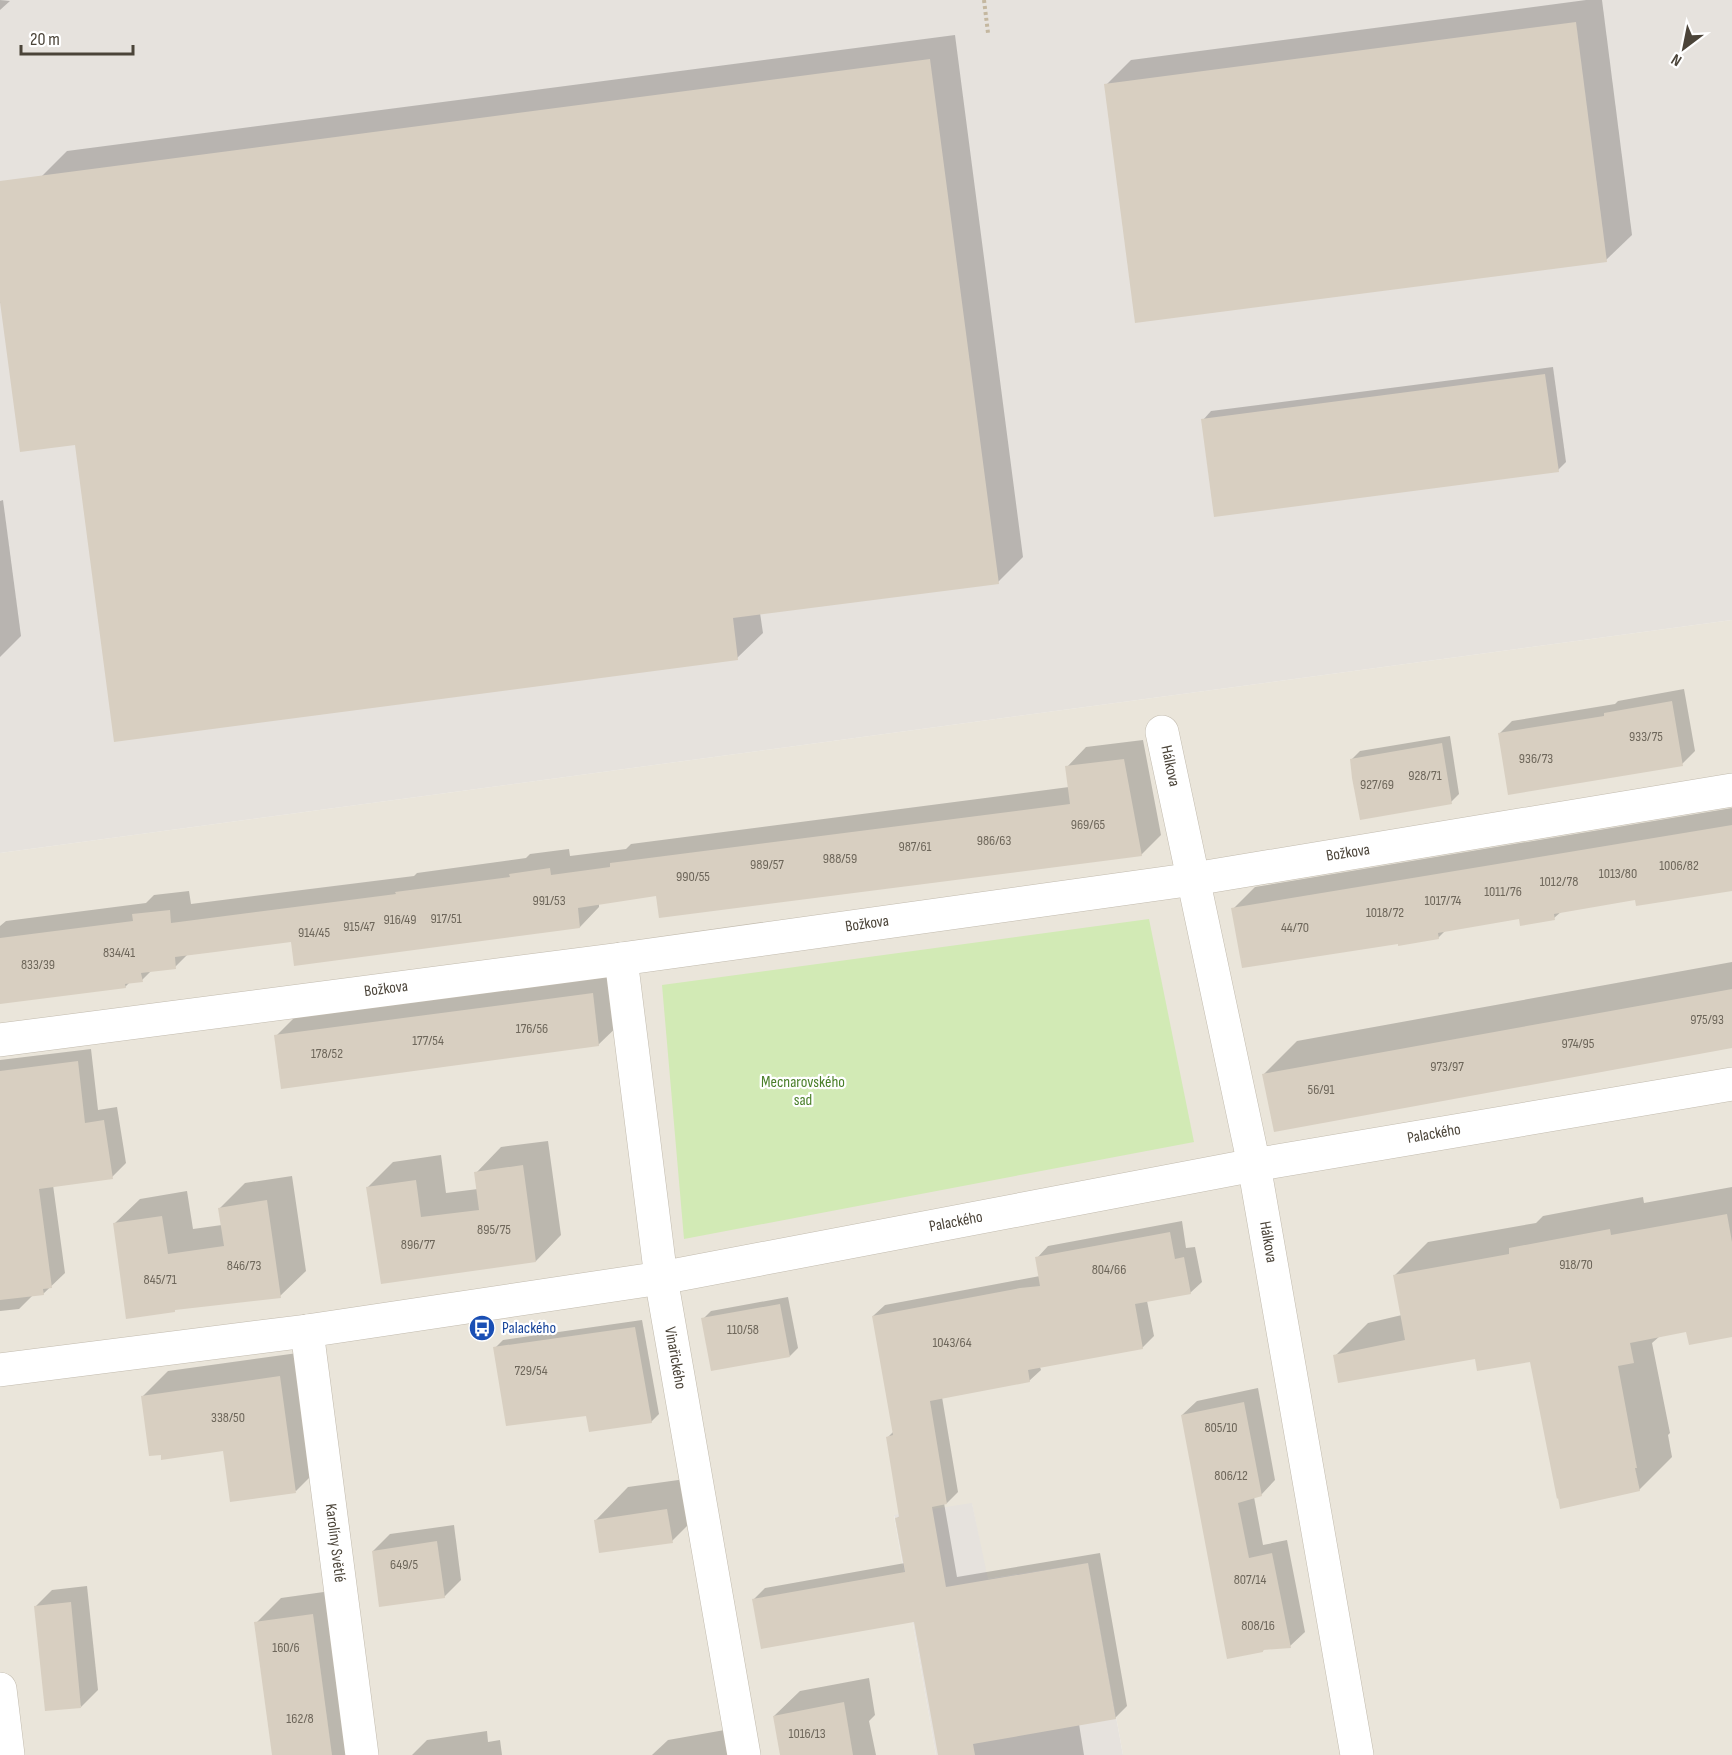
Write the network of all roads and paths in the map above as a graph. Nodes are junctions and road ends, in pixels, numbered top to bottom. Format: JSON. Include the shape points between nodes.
{"nodes":[{"id":1,"x":984,"y":0,"type":"edge"},
{"id":2,"x":988,"y":33,"type":"dead end"},
{"id":3,"x":1162,"y":732,"type":"dead end"},
{"id":4,"x":1732,"y":790,"type":"edge"},
{"id":5,"x":1194,"y":879,"type":"junction"},
{"id":6,"x":621,"y":959,"type":"junction"},
{"id":7,"x":0,"y":1040,"type":"edge"},
{"id":8,"x":1732,"y":1084,"type":"edge"},
{"id":9,"x":1254,"y":1165,"type":"junction"},
{"id":10,"x":661,"y":1278,"type":"junction"},
{"id":11,"x":307,"y":1331,"type":"junction"},
{"id":12,"x":0,"y":1370,"type":"edge"},
{"id":13,"x":0,"y":1689,"type":"edge"},
{"id":14,"x":9,"y":1755,"type":"edge"},
{"id":15,"x":362,"y":1755,"type":"edge"},
{"id":16,"x":744,"y":1755,"type":"edge"},
{"id":17,"x":1357,"y":1755,"type":"edge"}],
"edges":[{"from":1,"to":2,"type":"path"},
{"from":3,"to":5,"type":"street","name":"Hálkova"},
{"from":4,"to":5,"type":"street","name":"Božkova"},
{"from":5,"to":6,"type":"street","name":"Božkova"},
{"from":5,"to":9,"type":"street","name":"Hálkova"},
{"from":6,"to":7,"type":"street","name":"Božkova"},
{"from":6,"to":10,"type":"street","name":"Vinařického"},
{"from":8,"to":9,"type":"street","name":"Palackého"},
{"from":9,"to":10,"type":"street","name":"Palackého"},
{"from":9,"to":17,"type":"street","name":"Hálkova"},
{"from":10,"to":11,"type":"street","name":"Palackého"},
{"from":10,"to":16,"type":"street","name":"Vinařického"},
{"from":11,"to":12,"type":"street","name":"Palackého"},
{"from":11,"to":15,"type":"street","name":"Karolíny Světlé"},
{"from":13,"to":14,"type":"street"}]}
